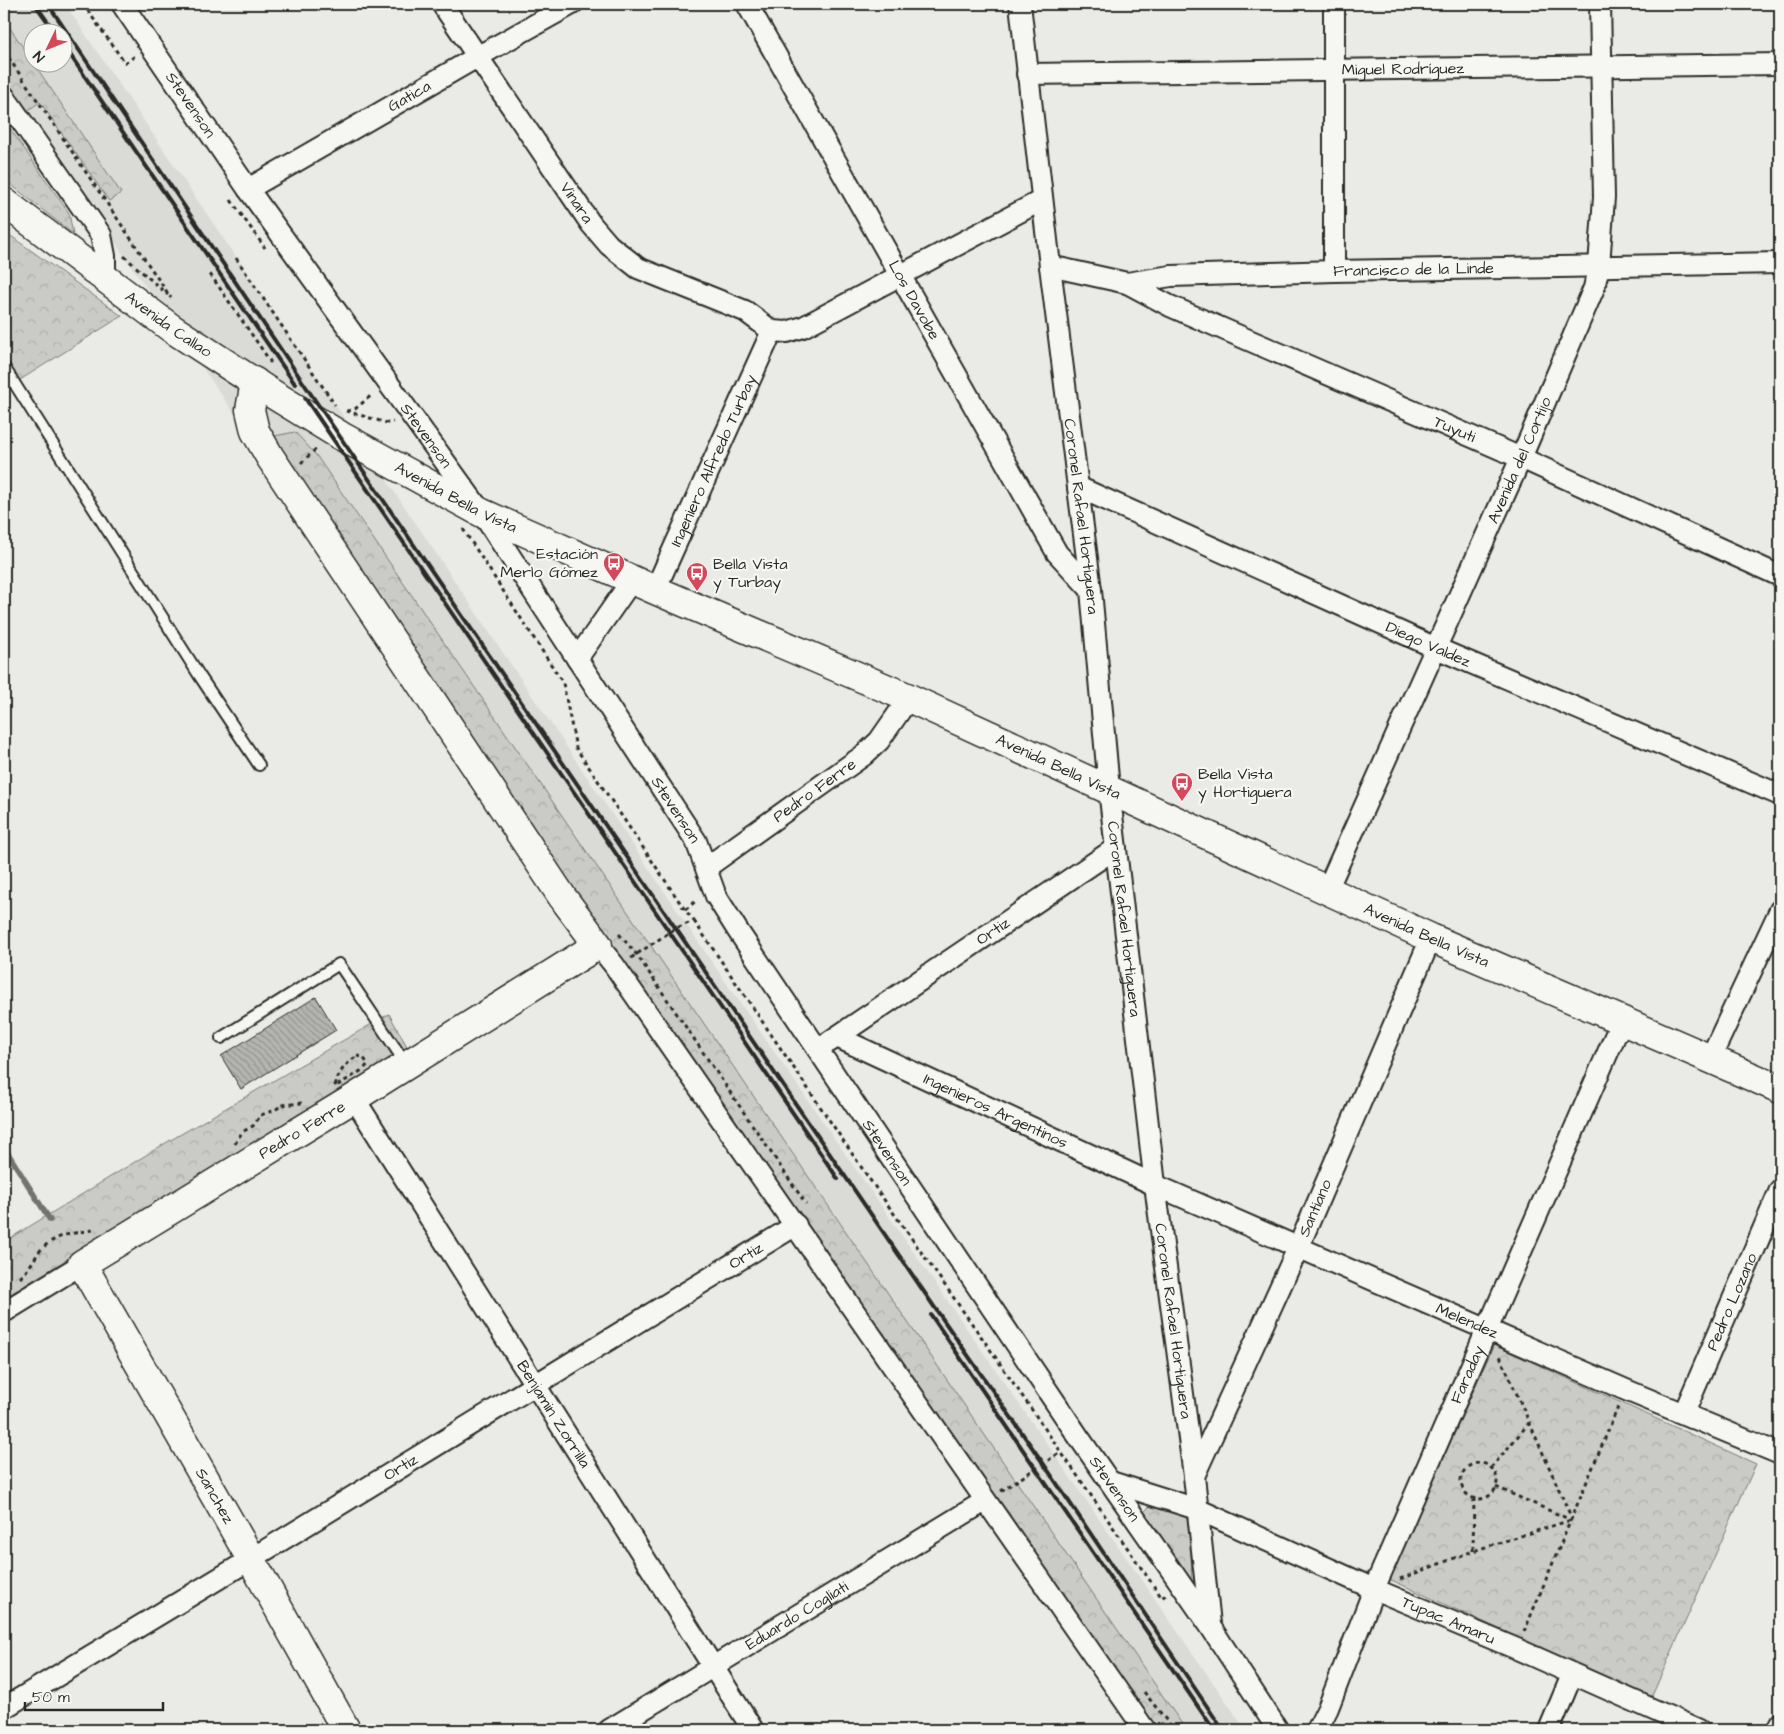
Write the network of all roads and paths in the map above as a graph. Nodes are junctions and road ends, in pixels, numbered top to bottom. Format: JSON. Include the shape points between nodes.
{"nodes":[{"id":1,"x":83,"y":4,"type":"edge"},
{"id":2,"x":122,"y":4,"type":"edge"},
{"id":3,"x":442,"y":4,"type":"edge"},
{"id":4,"x":572,"y":4,"type":"edge"},
{"id":5,"x":747,"y":4,"type":"edge"},
{"id":6,"x":1020,"y":4,"type":"edge"},
{"id":7,"x":1334,"y":4,"type":"edge"},
{"id":8,"x":1600,"y":4,"type":"edge"},
{"id":9,"x":150,"y":45,"type":"junction"},
{"id":10,"x":4,"y":51,"type":"edge"},
{"id":11,"x":476,"y":57,"type":"junction"},
{"id":12,"x":1780,"y":64,"type":"edge"},
{"id":13,"x":1602,"y":66,"type":"junction"},
{"id":14,"x":1335,"y":70,"type":"junction"},
{"id":15,"x":1027,"y":74,"type":"junction"},
{"id":16,"x":4,"y":96,"type":"edge"},
{"id":17,"x":248,"y":189,"type":"junction"},
{"id":18,"x":1042,"y":200,"type":"junction"},
{"id":19,"x":4,"y":202,"type":"edge"},
{"id":20,"x":236,"y":258,"type":"dead end"},
{"id":21,"x":1780,"y":263,"type":"edge"},
{"id":22,"x":1050,"y":266,"type":"junction"},
{"id":23,"x":1599,"y":266,"type":"junction"},
{"id":24,"x":1334,"y":271,"type":"junction"},
{"id":25,"x":210,"y":274,"type":"dead end"},
{"id":26,"x":900,"y":276,"type":"junction"},
{"id":27,"x":105,"y":278,"type":"junction"},
{"id":28,"x":1128,"y":283,"type":"junction"},
{"id":29,"x":172,"y":298,"type":"dead end"},
{"id":30,"x":772,"y":331,"type":"junction"},
{"id":31,"x":4,"y":367,"type":"edge"},
{"id":32,"x":263,"y":388,"type":"junction"},
{"id":33,"x":376,"y":392,"type":"dead end"},
{"id":34,"x":414,"y":418,"type":"junction"},
{"id":35,"x":336,"y":432,"type":"junction"},
{"id":36,"x":1521,"y":458,"type":"junction"},
{"id":37,"x":295,"y":468,"type":"dead end"},
{"id":38,"x":1078,"y":487,"type":"junction"},
{"id":39,"x":482,"y":513,"type":"junction"},
{"id":40,"x":458,"y":525,"type":"dead end"},
{"id":41,"x":1780,"y":576,"type":"edge"},
{"id":42,"x":644,"y":585,"type":"junction"},
{"id":43,"x":1091,"y":590,"type":"junction"},
{"id":44,"x":1436,"y":648,"type":"junction"},
{"id":45,"x":577,"y":659,"type":"junction"},
{"id":46,"x":909,"y":698,"type":"junction"},
{"id":47,"x":259,"y":765,"type":"dead end"},
{"id":48,"x":1109,"y":790,"type":"junction"},
{"id":49,"x":1780,"y":795,"type":"edge"},
{"id":50,"x":1116,"y":848,"type":"junction"},
{"id":51,"x":707,"y":867,"type":"junction"},
{"id":52,"x":713,"y":888,"type":"junction"},
{"id":53,"x":1327,"y":890,"type":"junction"},
{"id":54,"x":685,"y":910,"type":"junction"},
{"id":55,"x":1780,"y":910,"type":"edge"},
{"id":56,"x":694,"y":921,"type":"junction"},
{"id":57,"x":1431,"y":938,"type":"junction"},
{"id":58,"x":606,"y":955,"type":"junction"},
{"id":59,"x":1622,"y":1020,"type":"junction"},
{"id":60,"x":837,"y":1037,"type":"junction"},
{"id":61,"x":221,"y":1038,"type":"dead end"},
{"id":62,"x":818,"y":1049,"type":"junction"},
{"id":63,"x":1710,"y":1060,"type":"junction"},
{"id":64,"x":407,"y":1065,"type":"junction"},
{"id":65,"x":364,"y":1068,"type":"joint"},
{"id":66,"x":1780,"y":1089,"type":"edge"},
{"id":67,"x":354,"y":1098,"type":"junction"},
{"id":68,"x":310,"y":1102,"type":"dead end"},
{"id":69,"x":272,"y":1111,"type":"junction"},
{"id":70,"x":274,"y":1117,"type":"dead end"},
{"id":71,"x":232,"y":1151,"type":"dead end"},
{"id":72,"x":1155,"y":1186,"type":"junction"},
{"id":73,"x":1780,"y":1190,"type":"edge"},
{"id":74,"x":796,"y":1225,"type":"junction"},
{"id":75,"x":1298,"y":1248,"type":"junction"},
{"id":76,"x":82,"y":1264,"type":"junction"},
{"id":77,"x":4,"y":1312,"type":"edge"},
{"id":78,"x":1488,"y":1329,"type":"junction"},
{"id":79,"x":534,"y":1385,"type":"junction"},
{"id":80,"x":1626,"y":1390,"type":"junction"},
{"id":81,"x":1684,"y":1413,"type":"junction"},
{"id":82,"x":1529,"y":1423,"type":"junction"},
{"id":83,"x":1080,"y":1439,"type":"junction"},
{"id":84,"x":1061,"y":1452,"type":"junction"},
{"id":85,"x":1780,"y":1454,"type":"edge"},
{"id":86,"x":1491,"y":1468,"type":"junction"},
{"id":87,"x":1194,"y":1476,"type":"junction"},
{"id":88,"x":1111,"y":1482,"type":"junction"},
{"id":89,"x":1496,"y":1487,"type":"junction"},
{"id":90,"x":1474,"y":1499,"type":"junction"},
{"id":91,"x":985,"y":1501,"type":"junction"},
{"id":92,"x":1197,"y":1509,"type":"junction"},
{"id":93,"x":1572,"y":1520,"type":"junction"},
{"id":94,"x":1473,"y":1551,"type":"junction"},
{"id":95,"x":251,"y":1559,"type":"junction"},
{"id":96,"x":1177,"y":1578,"type":"junction"},
{"id":97,"x":1374,"y":1589,"type":"junction"},
{"id":98,"x":1210,"y":1626,"type":"junction"},
{"id":99,"x":1517,"y":1649,"type":"junction"},
{"id":100,"x":713,"y":1667,"type":"junction"},
{"id":101,"x":1572,"y":1675,"type":"junction"},
{"id":102,"x":4,"y":1708,"type":"edge"},
{"id":103,"x":1780,"y":1724,"type":"edge"},
{"id":104,"x":346,"y":1730,"type":"edge"},
{"id":105,"x":609,"y":1730,"type":"edge"},
{"id":106,"x":753,"y":1730,"type":"edge"},
{"id":107,"x":1145,"y":1730,"type":"edge"},
{"id":108,"x":1278,"y":1730,"type":"edge"},
{"id":109,"x":1317,"y":1730,"type":"edge"},
{"id":110,"x":1549,"y":1730,"type":"edge"},
{"id":111,"x":1699,"y":1730,"type":"edge"},
{"id":112,"x":1778,"y":1730,"type":"edge"}],
"edges":[{"from":1,"to":9,"type":"path","via":[[125,63]]},
{"from":2,"to":9,"type":"street","name":"Stevenson"},
{"from":3,"to":11,"type":"street","name":"Vinara"},
{"from":4,"to":11,"type":"street","name":"Gatica"},
{"from":5,"to":26,"type":"street","name":"Los Davobe"},
{"from":6,"to":15,"type":"street","name":"Coronel Rafael Hortiguera"},
{"from":7,"to":14,"type":"street"},
{"from":8,"to":13,"type":"street","name":"Avenida del Cortijo"},
{"from":9,"to":17,"type":"street","name":"Stevenson"},
{"from":10,"to":29,"type":"path"},
{"from":11,"to":17,"type":"street","name":"Gatica"},
{"from":11,"to":30,"type":"street","name":"Vinara","via":[[591,224],[609,245],[638,268],[745,311]]},
{"from":12,"to":13,"type":"street","name":"Miguel Rodríguez"},
{"from":13,"to":14,"type":"street","name":"Miguel Rodríguez"},
{"from":13,"to":23,"type":"street","name":"Avenida del Cortijo","via":[[1604,179]]},
{"from":14,"to":15,"type":"street","name":"Miguel Rodríguez"},
{"from":14,"to":24,"type":"street"},
{"from":15,"to":18,"type":"street","name":"Coronel Rafael Hortiguera"},
{"from":16,"to":27,"type":"street","via":[[101,235]]},
{"from":17,"to":34,"type":"street","name":"Stevenson"},
{"from":18,"to":22,"type":"street","name":"Coronel Rafael Hortiguera"},
{"from":18,"to":26,"type":"street"},
{"from":19,"to":27,"type":"main road","name":"Avenida Callao"},
{"from":20,"to":35,"type":"path","via":[[338,409]]},
{"from":21,"to":23,"type":"street","name":"Francisco de la Linde"},
{"from":22,"to":28,"type":"street","name":"Francisco de la Linde"},
{"from":22,"to":38,"type":"street","name":"Coronel Rafael Hortiguera"},
{"from":23,"to":24,"type":"street","name":"Francisco de la Linde"},
{"from":23,"to":36,"type":"street","name":"Avenida del Cortijo","via":[[1594,288]]},
{"from":24,"to":28,"type":"street","name":"Francisco de la Linde","via":[[1170,276]]},
{"from":25,"to":32,"type":"path","via":[[270,361]]},
{"from":26,"to":30,"type":"street","via":[[803,327],[787,332]]},
{"from":26,"to":43,"type":"street","name":"Los Davobe","via":[[1057,553]]},
{"from":27,"to":32,"type":"main road","name":"Avenida Callao","via":[[171,328]]},
{"from":28,"to":36,"type":"street","name":"Tuyuti","via":[[1170,306]]},
{"from":30,"to":42,"type":"street","name":"Ingeniero Alfredo Turbay"},
{"from":31,"to":47,"type":"lane"},
{"from":32,"to":35,"type":"main road","name":"Avenida Callao"},
{"from":32,"to":58,"type":"main road","via":[[250,410],[255,431],[270,457],[563,898]]},
{"from":33,"to":35,"type":"path","via":[[355,408]]},
{"from":34,"to":35,"type":"path"},
{"from":34,"to":39,"type":"street","name":"Stevenson"},
{"from":35,"to":37,"type":"path"},
{"from":35,"to":39,"type":"main road","name":"Avenida Bella Vista"},
{"from":36,"to":41,"type":"street","name":"Tuyuti"},
{"from":36,"to":44,"type":"street","name":"Avenida del Cortijo"},
{"from":38,"to":43,"type":"street","name":"Coronel Rafael Hortiguera"},
{"from":38,"to":44,"type":"street","name":"Diego Valdez"},
{"from":39,"to":42,"type":"main road","name":"Avenida Bella Vista"},
{"from":39,"to":45,"type":"street","name":"Stevenson"},
{"from":40,"to":54,"type":"path","via":[[563,682],[576,748]]},
{"from":42,"to":45,"type":"street","name":"Ingeniero Alfredo Turbay"},
{"from":42,"to":46,"type":"main road","name":"Avenida Bella Vista"},
{"from":43,"to":48,"type":"street","name":"Coronel Rafael Hortiguera"},
{"from":44,"to":49,"type":"street","name":"Diego Valdez"},
{"from":44,"to":53,"type":"street","name":"Avenida del Cortijo"},
{"from":45,"to":51,"type":"street","name":"Stevenson","via":[[696,841]]},
{"from":46,"to":48,"type":"main road","name":"Avenida Bella Vista"},
{"from":46,"to":51,"type":"street","name":"Pedro Ferre","via":[[879,741],[864,755]]},
{"from":48,"to":50,"type":"street","name":"Coronel Rafael Hortiguera"},
{"from":48,"to":53,"type":"main road","name":"Avenida Bella Vista"},
{"from":50,"to":60,"type":"street","name":"Ortiz"},
{"from":50,"to":72,"type":"street","name":"Coronel Rafael Hortiguera"},
{"from":51,"to":52,"type":"street","name":"Stevenson"},
{"from":52,"to":54,"type":"path"},
{"from":52,"to":62,"type":"street","name":"Stevenson","via":[[738,931]]},
{"from":53,"to":57,"type":"main road","name":"Avenida Bella Vista"},
{"from":54,"to":56,"type":"path"},
{"from":55,"to":63,"type":"street"},
{"from":56,"to":58,"type":"path","via":[[676,928],[637,955]]},
{"from":56,"to":84,"type":"path","via":[[873,1185]]},
{"from":57,"to":59,"type":"main road","name":"Avenida Bella Vista"},
{"from":57,"to":75,"type":"street","name":"Santiano"},
{"from":58,"to":64,"type":"main road","name":"Pedro Ferre"},
{"from":58,"to":74,"type":"street"},
{"from":59,"to":63,"type":"main road","name":"Avenida Bella Vista"},
{"from":59,"to":78,"type":"street","name":"Faraday"},
{"from":60,"to":62,"type":"street","name":"Ortiz"},
{"from":60,"to":72,"type":"street","name":"Ingenieros Argentinos"},
{"from":61,"to":64,"type":"lane","via":[[339,964]]},
{"from":62,"to":83,"type":"street","name":"Stevenson"},
{"from":63,"to":66,"type":"main road","name":"Avenida Bella Vista"},
{"from":64,"to":67,"type":"main road","name":"Pedro Ferre"},
{"from":65,"to":65,"type":"path","via":[[368,1064],[363,1056],[357,1056],[336,1078],[335,1087]]},
{"from":67,"to":76,"type":"main road","name":"Pedro Ferre"},
{"from":67,"to":79,"type":"street","name":"Benjamin Zorrilla"},
{"from":68,"to":69,"type":"path","via":[[282,1105]]},
{"from":69,"to":70,"type":"path"},
{"from":69,"to":71,"type":"path","via":[[261,1115],[253,1126],[242,1132]]},
{"from":72,"to":75,"type":"street","name":"Melendez"},
{"from":72,"to":87,"type":"street","name":"Coronel Rafael Hortiguera"},
{"from":73,"to":81,"type":"street","name":"Pedro Lozano"},
{"from":74,"to":79,"type":"street","name":"Ortiz"},
{"from":74,"to":91,"type":"street"},
{"from":75,"to":78,"type":"street","name":"Melendez"},
{"from":75,"to":87,"type":"street","name":"Santiano"},
{"from":76,"to":77,"type":"street","name":"Pedro Ferre"},
{"from":76,"to":95,"type":"main road","name":"Sanchez"},
{"from":78,"to":80,"type":"street","name":"Melendez"},
{"from":78,"to":82,"type":"path"},
{"from":78,"to":97,"type":"street","name":"Faraday"},
{"from":79,"to":95,"type":"street","name":"Ortiz"},
{"from":79,"to":100,"type":"street","name":"Benjamin Zorrilla"},
{"from":80,"to":81,"type":"street","name":"Melendez"},
{"from":80,"to":93,"type":"path"},
{"from":81,"to":85,"type":"street","name":"Melendez"},
{"from":82,"to":86,"type":"path"},
{"from":82,"to":93,"type":"path"},
{"from":83,"to":84,"type":"path"},
{"from":83,"to":88,"type":"street","name":"Stevenson"},
{"from":84,"to":91,"type":"path"},
{"from":84,"to":96,"type":"path","via":[[1162,1598]]},
{"from":86,"to":89,"type":"path","via":[[1497,1478]]},
{"from":86,"to":90,"type":"path","via":[[1474,1464],[1462,1475],[1464,1492]]},
{"from":87,"to":92,"type":"street","name":"Coronel Rafael Hortiguera"},
{"from":88,"to":92,"type":"street","name":"Tupac Amaru"},
{"from":88,"to":96,"type":"street","name":"Stevenson"},
{"from":89,"to":90,"type":"path","via":[[1486,1498]]},
{"from":89,"to":93,"type":"path"},
{"from":90,"to":94,"type":"path"},
{"from":91,"to":100,"type":"street","name":"Eduardo Cogliati"},
{"from":91,"to":107,"type":"street"},
{"from":92,"to":97,"type":"street","name":"Tupac Amaru"},
{"from":92,"to":98,"type":"street","name":"Coronel Rafael Hortiguera"},
{"from":93,"to":94,"type":"path"},
{"from":93,"to":99,"type":"path"},
{"from":94,"to":97,"type":"path"},
{"from":95,"to":102,"type":"street","name":"Ortiz"},
{"from":95,"to":104,"type":"main road","name":"Sanchez"},
{"from":96,"to":98,"type":"street","name":"Stevenson"},
{"from":97,"to":99,"type":"street","name":"Tupac Amaru"},
{"from":97,"to":109,"type":"street","name":"Faraday"},
{"from":98,"to":108,"type":"street","name":"Stevenson"},
{"from":99,"to":101,"type":"street","name":"Tupac Amaru"},
{"from":100,"to":105,"type":"street","name":"Eduardo Cogliati"},
{"from":100,"to":106,"type":"street","name":"Benjamin Zorrilla"},
{"from":101,"to":110,"type":"street"},
{"from":101,"to":111,"type":"street","name":"Tupac Amaru"},
{"from":103,"to":112,"type":"street"}]}
